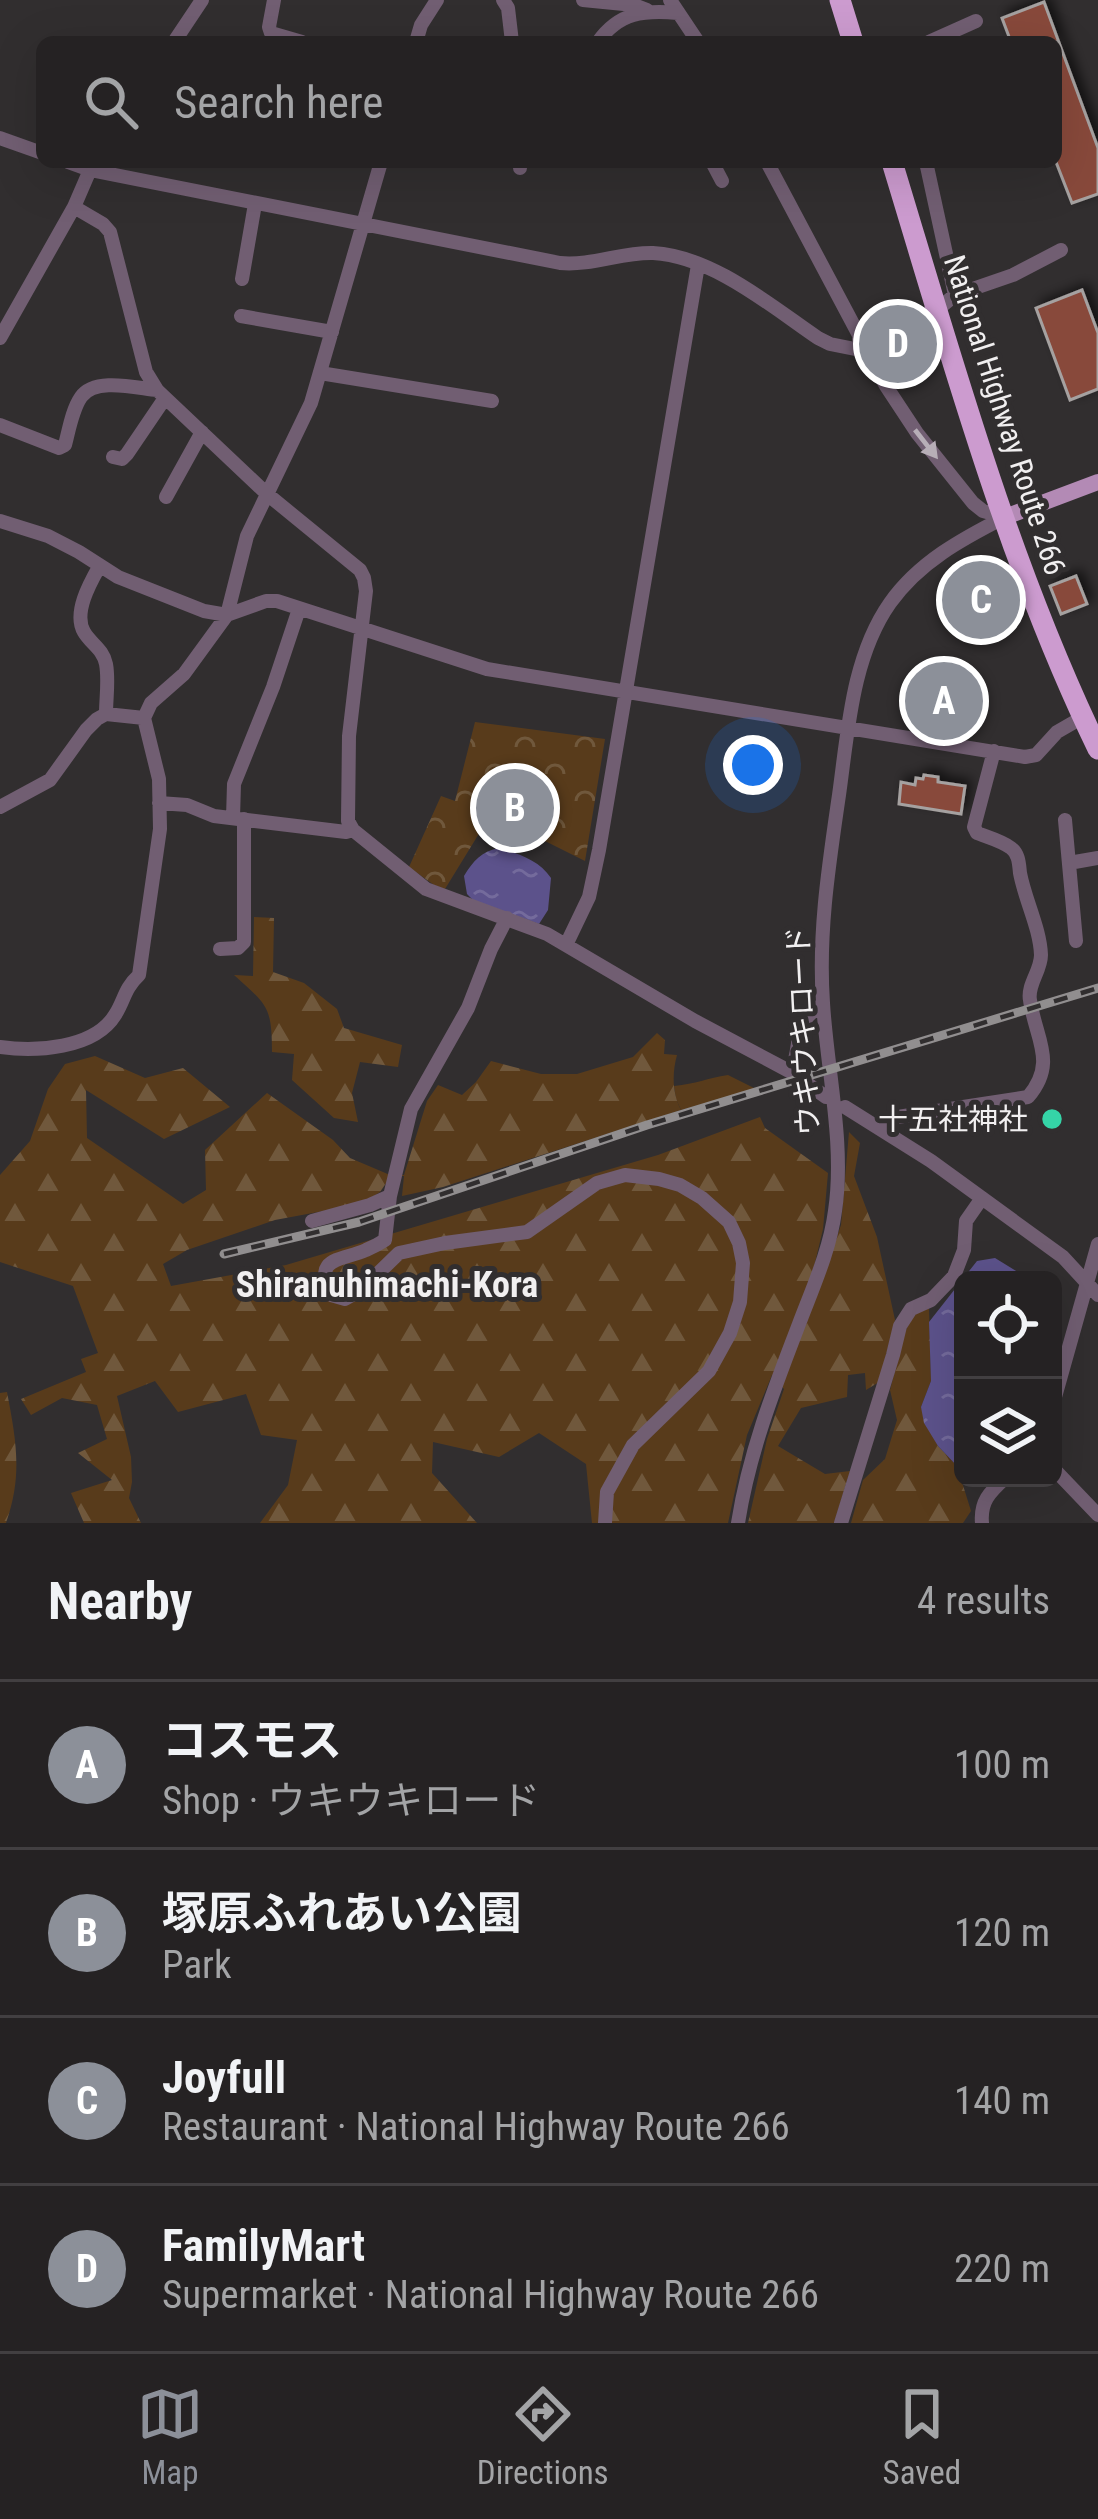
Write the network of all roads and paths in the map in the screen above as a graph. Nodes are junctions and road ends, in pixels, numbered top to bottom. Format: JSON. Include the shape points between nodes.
{"nodes":[{"id":1,"x":274,"y":0,"type":"edge"},
{"id":2,"x":436,"y":0,"type":"edge"},
{"id":3,"x":503,"y":0,"type":"edge"},
{"id":4,"x":583,"y":0,"type":"edge"},
{"id":5,"x":840,"y":0,"type":"edge"},
{"id":6,"x":199,"y":2,"type":"edge"},
{"id":7,"x":674,"y":6,"type":"edge"},
{"id":8,"x":647,"y":10,"type":"junction"},
{"id":9,"x":976,"y":21,"type":"dead end"},
{"id":10,"x":608,"y":29,"type":"junction"},
{"id":11,"x":178,"y":36,"type":"edge"},
{"id":12,"x":279,"y":36,"type":"edge"},
{"id":13,"x":418,"y":36,"type":"edge"},
{"id":14,"x":511,"y":36,"type":"edge"},
{"id":15,"x":603,"y":36,"type":"edge"},
{"id":16,"x":614,"y":36,"type":"edge"},
{"id":17,"x":694,"y":36,"type":"edge"},
{"id":18,"x":852,"y":36,"type":"edge"},
{"id":19,"x":942,"y":36,"type":"edge"},
{"id":20,"x":0,"y":138,"type":"edge"},
{"id":21,"x":36,"y":151,"type":"edge"},
{"id":22,"x":91,"y":168,"type":"edge"},
{"id":23,"x":101,"y":168,"type":"edge"},
{"id":24,"x":379,"y":168,"type":"edge"},
{"id":25,"x":715,"y":168,"type":"edge"},
{"id":26,"x":769,"y":168,"type":"edge"},
{"id":27,"x":894,"y":168,"type":"edge"},
{"id":28,"x":927,"y":168,"type":"edge"},
{"id":29,"x":722,"y":181,"type":"dead end"},
{"id":30,"x":254,"y":204,"type":"junction"},
{"id":31,"x":74,"y":207,"type":"junction"},
{"id":32,"x":363,"y":225,"type":"junction"},
{"id":33,"x":1061,"y":250,"type":"dead end"},
{"id":34,"x":698,"y":265,"type":"junction"},
{"id":35,"x":242,"y":279,"type":"dead end"},
{"id":36,"x":947,"y":302,"type":"junction"},
{"id":37,"x":242,"y":316,"type":"dead end"},
{"id":38,"x":332,"y":332,"type":"junction"},
{"id":39,"x":0,"y":338,"type":"edge"},
{"id":40,"x":862,"y":345,"type":"junction"},
{"id":41,"x":320,"y":373,"type":"junction"},
{"id":42,"x":161,"y":394,"type":"junction"},
{"id":43,"x":492,"y":401,"type":"dead end"},
{"id":44,"x":0,"y":425,"type":"edge"},
{"id":45,"x":202,"y":432,"type":"junction"},
{"id":46,"x":113,"y":457,"type":"dead end"},
{"id":47,"x":1098,"y":482,"type":"edge"},
{"id":48,"x":267,"y":494,"type":"junction"},
{"id":49,"x":166,"y":497,"type":"dead end"},
{"id":50,"x":1005,"y":517,"type":"junction"},
{"id":51,"x":0,"y":521,"type":"edge"},
{"id":52,"x":98,"y":567,"type":"junction"},
{"id":53,"x":299,"y":608,"type":"junction"},
{"id":54,"x":227,"y":615,"type":"junction"},
{"id":55,"x":359,"y":627,"type":"junction"},
{"id":56,"x":626,"y":692,"type":"junction"},
{"id":57,"x":106,"y":714,"type":"junction"},
{"id":58,"x":1083,"y":717,"type":"junction"},
{"id":59,"x":144,"y":718,"type":"junction"},
{"id":60,"x":849,"y":727,"type":"junction"},
{"id":61,"x":1098,"y":748,"type":"edge"},
{"id":62,"x":994,"y":751,"type":"junction"},
{"id":63,"x":159,"y":803,"type":"junction"},
{"id":64,"x":0,"y":807,"type":"edge"},
{"id":65,"x":238,"y":818,"type":"junction"},
{"id":66,"x":1065,"y":820,"type":"dead end"},
{"id":67,"x":353,"y":830,"type":"junction"},
{"id":68,"x":1098,"y":858,"type":"edge"},
{"id":69,"x":1070,"y":863,"type":"junction"},
{"id":70,"x":507,"y":918,"type":"junction"},
{"id":71,"x":1076,"y":941,"type":"dead end"},
{"id":72,"x":566,"y":946,"type":"junction"},
{"id":73,"x":220,"y":949,"type":"dead end"},
{"id":74,"x":823,"y":1004,"type":"junction"},
{"id":75,"x":0,"y":1047,"type":"edge"},
{"id":76,"x":790,"y":1072,"type":"junction"},
{"id":77,"x":826,"y":1097,"type":"dead end"},
{"id":78,"x":845,"y":1107,"type":"dead end"},
{"id":79,"x":878,"y":1125,"type":"junction"},
{"id":80,"x":390,"y":1196,"type":"junction"},
{"id":81,"x":982,"y":1198,"type":"junction"},
{"id":82,"x":312,"y":1221,"type":"dead end"},
{"id":83,"x":1098,"y":1244,"type":"edge"},
{"id":84,"x":1093,"y":1289,"type":"edge"},
{"id":85,"x":1062,"y":1379,"type":"edge"},
{"id":86,"x":1062,"y":1477,"type":"edge"},
{"id":87,"x":995,"y":1487,"type":"edge"},
{"id":88,"x":1098,"y":1515,"type":"edge"},
{"id":89,"x":605,"y":1523,"type":"edge"},
{"id":90,"x":738,"y":1523,"type":"edge"},
{"id":91,"x":841,"y":1523,"type":"edge"},
{"id":92,"x":982,"y":1523,"type":"edge"}],
"edges":[{"from":1,"to":12,"type":"street","via":[[269,27]]},
{"from":2,"to":13,"type":"street"},
{"from":3,"to":14,"type":"street"},
{"from":4,"to":8,"type":"street"},
{"from":5,"to":18,"type":"highway"},
{"from":6,"to":11,"type":"street"},
{"from":7,"to":8,"type":"street"},
{"from":7,"to":17,"type":"street"},
{"from":8,"to":10,"type":"street"},
{"from":9,"to":19,"type":"street"},
{"from":10,"to":15,"type":"street"},
{"from":10,"to":16,"type":"street"},
{"from":20,"to":21,"type":"street"},
{"from":22,"to":31,"type":"street"},
{"from":23,"to":30,"type":"street"},
{"from":24,"to":32,"type":"street"},
{"from":25,"to":29,"type":"street"},
{"from":26,"to":40,"type":"street"},
{"from":27,"to":36,"type":"highway","name":"National Highway Route 266"},
{"from":28,"to":36,"type":"street"},
{"from":30,"to":32,"type":"street"},
{"from":30,"to":35,"type":"street"},
{"from":31,"to":39,"type":"street"},
{"from":31,"to":42,"type":"street","via":[[110,232],[141,357]]},
{"from":32,"to":34,"type":"street","via":[[560,263],[656,253]]},
{"from":32,"to":38,"type":"street"},
{"from":33,"to":36,"type":"street"},
{"from":34,"to":40,"type":"street","via":[[735,280],[830,344]]},
{"from":34,"to":56,"type":"street"},
{"from":36,"to":40,"type":"street"},
{"from":36,"to":50,"type":"highway","name":"National Highway Route 266","via":[[968,412]]},
{"from":37,"to":38,"type":"street"},
{"from":38,"to":41,"type":"street"},
{"from":40,"to":50,"type":"street","one_way":true,"via":[[973,503]]},
{"from":41,"to":43,"type":"street"},
{"from":41,"to":48,"type":"street"},
{"from":42,"to":44,"type":"street","via":[[91,388],[59,448]]},
{"from":42,"to":45,"type":"street"},
{"from":42,"to":46,"type":"street","via":[[127,454]]},
{"from":45,"to":48,"type":"street"},
{"from":45,"to":49,"type":"street"},
{"from":47,"to":50,"type":"main road"},
{"from":48,"to":54,"type":"street"},
{"from":48,"to":55,"type":"street","via":[[360,570],[366,591]]},
{"from":50,"to":58,"type":"highway","name":"National Highway Route 266"},
{"from":50,"to":60,"type":"street","name":"ウキウキロード","via":[[926,564],[889,605],[857,680]]},
{"from":51,"to":52,"type":"street","via":[[48,536]]},
{"from":52,"to":54,"type":"street"},
{"from":52,"to":57,"type":"street","via":[[81,623],[106,666]]},
{"from":53,"to":54,"type":"street","via":[[266,601]]},
{"from":53,"to":55,"type":"street"},
{"from":53,"to":65,"type":"street","via":[[234,784]]},
{"from":54,"to":59,"type":"street"},
{"from":55,"to":56,"type":"street","via":[[487,669]]},
{"from":55,"to":67,"type":"street","via":[[347,769]]},
{"from":56,"to":60,"type":"street"},
{"from":56,"to":72,"type":"street","via":[[589,897]]},
{"from":57,"to":59,"type":"street"},
{"from":57,"to":64,"type":"street","via":[[50,781]]},
{"from":58,"to":61,"type":"highway","name":"National Highway Route 266"},
{"from":58,"to":62,"type":"street","via":[[1031,758]]},
{"from":59,"to":63,"type":"street"},
{"from":60,"to":62,"type":"street"},
{"from":60,"to":74,"type":"street","name":"ウキウキロード","via":[[826,888]]},
{"from":62,"to":79,"type":"street","via":[[974,827],[1016,851],[1041,955],[1028,994],[1043,1073],[1028,1097]]},
{"from":63,"to":65,"type":"street"},
{"from":63,"to":75,"type":"street","via":[[141,967],[112,1019],[88,1038]]},
{"from":65,"to":67,"type":"street"},
{"from":65,"to":73,"type":"street","via":[[244,942]]},
{"from":66,"to":69,"type":"street"},
{"from":67,"to":70,"type":"street","via":[[426,889]]},
{"from":68,"to":69,"type":"street"},
{"from":69,"to":71,"type":"street"},
{"from":70,"to":72,"type":"street"},
{"from":70,"to":80,"type":"street","via":[[411,1109]]},
{"from":72,"to":76,"type":"street"},
{"from":74,"to":76,"type":"street","via":[[801,1023]]},
{"from":74,"to":90,"type":"street","name":"ウキウキロード","via":[[836,1205],[761,1423]]},
{"from":76,"to":77,"type":"street"},
{"from":78,"to":79,"type":"street"},
{"from":79,"to":81,"type":"street"},
{"from":80,"to":82,"type":"street"},
{"from":80,"to":89,"type":"street","via":[[385,1240],[337,1257],[327,1269],[331,1295],[345,1299],[361,1290],[399,1252],[527,1232],[597,1183],[625,1175],[680,1185],[729,1222],[742,1263],[730,1333],[710,1371],[633,1445],[607,1492]]},
{"from":81,"to":84,"type":"street"},
{"from":81,"to":91,"type":"street","via":[[966,1221],[954,1276],[900,1326]]},
{"from":83,"to":84,"type":"street"},
{"from":84,"to":85,"type":"street"},
{"from":86,"to":88,"type":"street"},
{"from":87,"to":92,"type":"street"}]}
